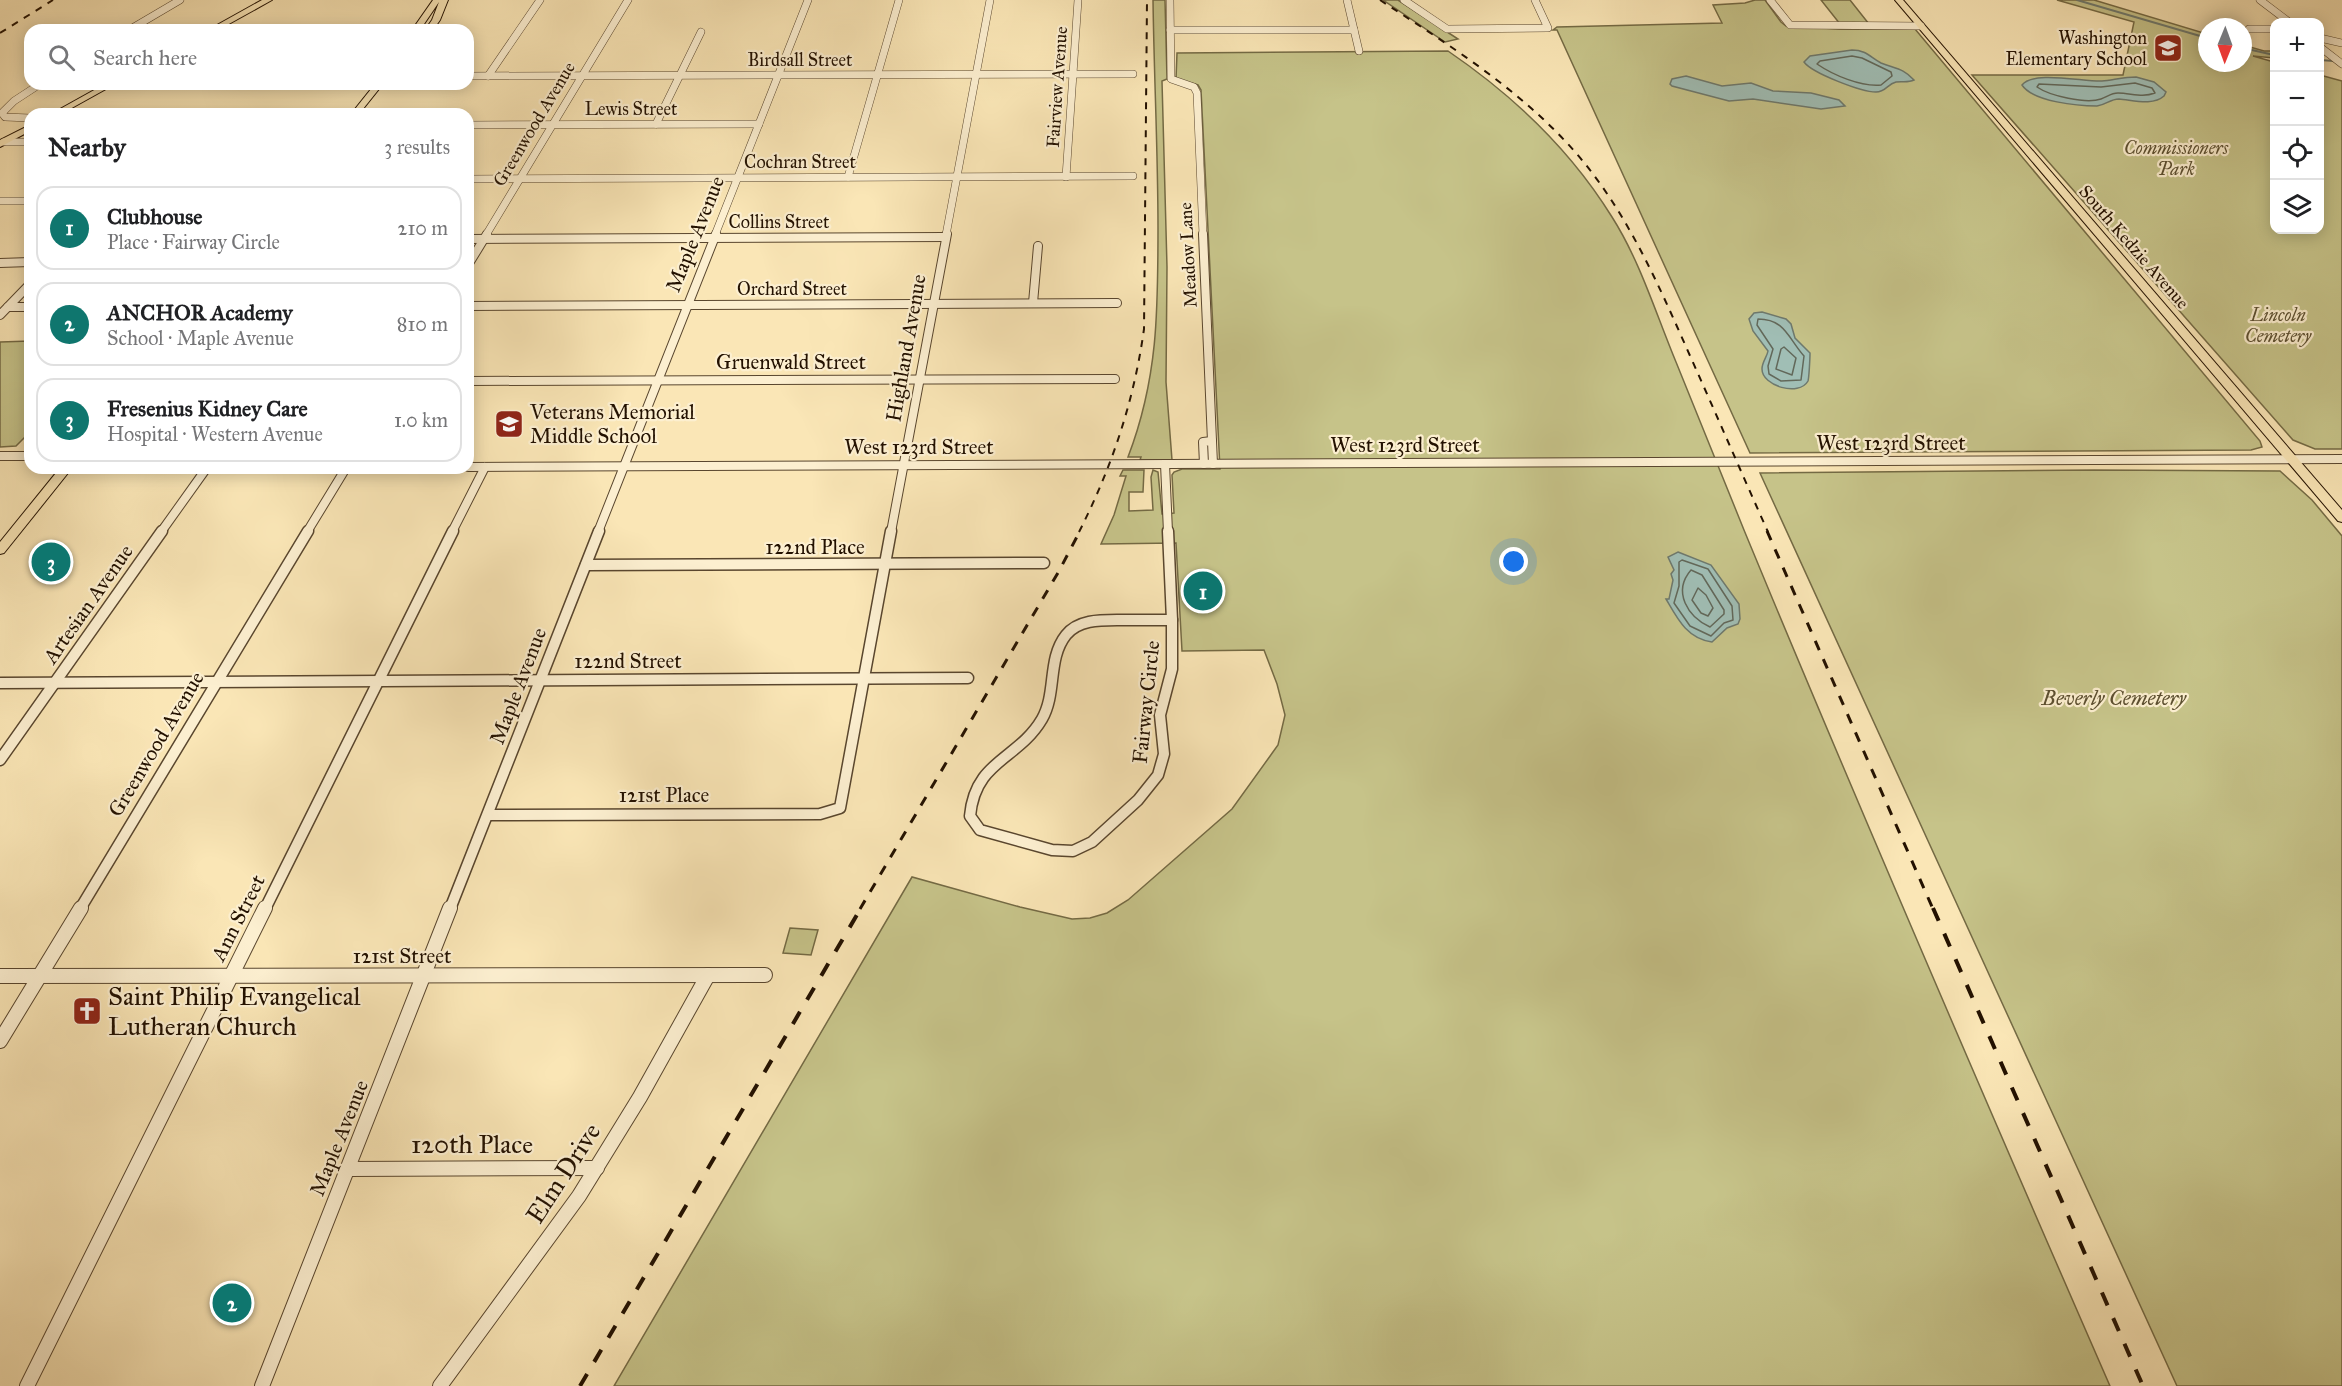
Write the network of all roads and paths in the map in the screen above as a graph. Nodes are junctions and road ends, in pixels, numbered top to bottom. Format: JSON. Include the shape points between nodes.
{"nodes":[{"id":1,"x":180,"y":0,"type":"edge"},
{"id":2,"x":437,"y":0,"type":"edge"},
{"id":3,"x":444,"y":0,"type":"edge"},
{"id":4,"x":456,"y":0,"type":"edge"},
{"id":5,"x":540,"y":0,"type":"edge"},
{"id":6,"x":628,"y":0,"type":"edge"},
{"id":7,"x":808,"y":0,"type":"edge"},
{"id":8,"x":899,"y":0,"type":"edge"},
{"id":9,"x":990,"y":0,"type":"edge"},
{"id":10,"x":1078,"y":0,"type":"edge"},
{"id":11,"x":1170,"y":0,"type":"edge"},
{"id":12,"x":1347,"y":0,"type":"edge"},
{"id":13,"x":1404,"y":0,"type":"edge"},
{"id":14,"x":1535,"y":0,"type":"edge"},
{"id":15,"x":1770,"y":0,"type":"edge"},
{"id":16,"x":1899,"y":0,"type":"edge"},
{"id":17,"x":2260,"y":0,"type":"edge"},
{"id":18,"x":266,"y":1,"type":"edge"},
{"id":19,"x":2284,"y":18,"type":"edge"},
{"id":20,"x":436,"y":20,"type":"junction"},
{"id":21,"x":139,"y":24,"type":"edge"},
{"id":22,"x":223,"y":24,"type":"edge"},
{"id":23,"x":420,"y":24,"type":"edge"},
{"id":24,"x":433,"y":24,"type":"edge"},
{"id":25,"x":1922,"y":26,"type":"junction"},
{"id":26,"x":2252,"y":29,"type":"edge"},
{"id":27,"x":2270,"y":29,"type":"edge"},
{"id":28,"x":1170,"y":30,"type":"junction"},
{"id":29,"x":1354,"y":30,"type":"junction"},
{"id":30,"x":701,"y":32,"type":"dead end"},
{"id":31,"x":2324,"y":39,"type":"edge"},
{"id":32,"x":2342,"y":43,"type":"edge"},
{"id":33,"x":1359,"y":51,"type":"dead end"},
{"id":34,"x":2324,"y":51,"type":"edge"},
{"id":35,"x":2339,"y":62,"type":"edge"},
{"id":36,"x":1073,"y":74,"type":"junction"},
{"id":37,"x":1132,"y":74,"type":"dead end"},
{"id":38,"x":680,"y":75,"type":"junction"},
{"id":39,"x":778,"y":75,"type":"junction"},
{"id":40,"x":877,"y":75,"type":"junction"},
{"id":41,"x":976,"y":75,"type":"junction"},
{"id":42,"x":474,"y":76,"type":"edge"},
{"id":43,"x":488,"y":76,"type":"junction"},
{"id":44,"x":582,"y":76,"type":"junction"},
{"id":45,"x":31,"y":90,"type":"edge"},
{"id":46,"x":100,"y":90,"type":"edge"},
{"id":47,"x":375,"y":90,"type":"edge"},
{"id":48,"x":66,"y":108,"type":"edge"},
{"id":49,"x":360,"y":108,"type":"edge"},
{"id":50,"x":24,"y":118,"type":"edge"},
{"id":51,"x":553,"y":124,"type":"junction"},
{"id":52,"x":656,"y":124,"type":"junction"},
{"id":53,"x":759,"y":124,"type":"junction"},
{"id":54,"x":474,"y":125,"type":"edge"},
{"id":55,"x":24,"y":131,"type":"edge"},
{"id":56,"x":24,"y":142,"type":"edge"},
{"id":57,"x":2,"y":143,"type":"edge"},
{"id":58,"x":848,"y":177,"type":"junction"},
{"id":59,"x":957,"y":177,"type":"junction"},
{"id":60,"x":1066,"y":177,"type":"junction"},
{"id":61,"x":1133,"y":177,"type":"dead end"},
{"id":62,"x":520,"y":178,"type":"junction"},
{"id":63,"x":738,"y":178,"type":"junction"},
{"id":64,"x":474,"y":179,"type":"edge"},
{"id":65,"x":0,"y":201,"type":"edge"},
{"id":66,"x":24,"y":201,"type":"edge"},
{"id":67,"x":715,"y":237,"type":"junction"},
{"id":68,"x":946,"y":237,"type":"junction"},
{"id":69,"x":474,"y":238,"type":"edge"},
{"id":70,"x":484,"y":238,"type":"junction"},
{"id":71,"x":1038,"y":246,"type":"dead end"},
{"id":72,"x":474,"y":256,"type":"edge"},
{"id":73,"x":24,"y":262,"type":"edge"},
{"id":74,"x":0,"y":263,"type":"edge"},
{"id":75,"x":24,"y":291,"type":"edge"},
{"id":76,"x":1033,"y":303,"type":"junction"},
{"id":77,"x":1117,"y":303,"type":"dead end"},
{"id":78,"x":934,"y":304,"type":"junction"},
{"id":79,"x":688,"y":305,"type":"junction"},
{"id":80,"x":474,"y":306,"type":"edge"},
{"id":81,"x":24,"y":307,"type":"edge"},
{"id":82,"x":8,"y":308,"type":"junction"},
{"id":83,"x":0,"y":315,"type":"edge"},
{"id":84,"x":920,"y":379,"type":"junction"},
{"id":85,"x":1115,"y":379,"type":"dead end"},
{"id":86,"x":658,"y":380,"type":"junction"},
{"id":87,"x":474,"y":381,"type":"edge"},
{"id":88,"x":0,"y":456,"type":"edge"},
{"id":89,"x":24,"y":456,"type":"edge"},
{"id":90,"x":2292,"y":459,"type":"junction"},
{"id":91,"x":2342,"y":459,"type":"edge"},
{"id":92,"x":1165,"y":464,"type":"junction"},
{"id":93,"x":1208,"y":464,"type":"junction"},
{"id":94,"x":904,"y":465,"type":"junction"},
{"id":95,"x":626,"y":466,"type":"junction"},
{"id":96,"x":474,"y":467,"type":"edge"},
{"id":97,"x":485,"y":467,"type":"junction"},
{"id":98,"x":61,"y":474,"type":"edge"},
{"id":99,"x":202,"y":474,"type":"edge"},
{"id":100,"x":342,"y":474,"type":"edge"},
{"id":101,"x":2342,"y":518,"type":"edge"},
{"id":102,"x":0,"y":550,"type":"edge"},
{"id":103,"x":1044,"y":563,"type":"dead end"},
{"id":104,"x":886,"y":565,"type":"junction"},
{"id":105,"x":586,"y":566,"type":"junction"},
{"id":106,"x":1172,"y":620,"type":"junction"},
{"id":107,"x":968,"y":678,"type":"dead end"},
{"id":108,"x":865,"y":679,"type":"junction"},
{"id":109,"x":378,"y":681,"type":"junction"},
{"id":110,"x":541,"y":681,"type":"junction"},
{"id":111,"x":55,"y":682,"type":"junction"},
{"id":112,"x":217,"y":682,"type":"junction"},
{"id":113,"x":0,"y":683,"type":"edge"},
{"id":114,"x":0,"y":760,"type":"edge"},
{"id":115,"x":840,"y":808,"type":"joint"},
{"id":116,"x":488,"y":815,"type":"junction"},
{"id":117,"x":231,"y":975,"type":"junction"},
{"id":118,"x":424,"y":975,"type":"junction"},
{"id":119,"x":708,"y":975,"type":"junction"},
{"id":120,"x":765,"y":975,"type":"dead end"},
{"id":121,"x":0,"y":976,"type":"edge"},
{"id":122,"x":39,"y":976,"type":"junction"},
{"id":123,"x":0,"y":1041,"type":"edge"},
{"id":124,"x":597,"y":1168,"type":"junction"},
{"id":125,"x":348,"y":1169,"type":"junction"},
{"id":126,"x":27,"y":1386,"type":"edge"},
{"id":127,"x":262,"y":1386,"type":"edge"},
{"id":128,"x":440,"y":1386,"type":"edge"}],
"edges":[{"from":1,"to":21,"type":"street"},
{"from":2,"to":23,"type":"main road"},
{"from":3,"to":20,"type":"main road"},
{"from":4,"to":20,"type":"main road"},
{"from":5,"to":43,"type":"street"},
{"from":6,"to":44,"type":"street","name":"Greenwood Avenue"},
{"from":7,"to":39,"type":"street","name":"Maple Avenue"},
{"from":8,"to":40,"type":"street"},
{"from":9,"to":41,"type":"street","name":"Highland Avenue"},
{"from":10,"to":36,"type":"street","name":"Fairview Avenue"},
{"from":11,"to":28,"type":"street"},
{"from":12,"to":29,"type":"street"},
{"from":13,"to":14,"type":"street","via":[[1447,29],[1548,28]]},
{"from":15,"to":25,"type":"street","via":[[1790,26]]},
{"from":16,"to":25,"type":"main road","name":"South Kedzie Avenue"},
{"from":17,"to":19,"type":"street"},
{"from":18,"to":22,"type":"main road"},
{"from":20,"to":24,"type":"main road"},
{"from":25,"to":90,"type":"main road","name":"South Kedzie Avenue"},
{"from":26,"to":27,"type":"street"},
{"from":28,"to":29,"type":"street"},
{"from":28,"to":93,"type":"street","name":"Meadow Lane","via":[[1171,76],[1197,93]]},
{"from":29,"to":33,"type":"street"},
{"from":30,"to":38,"type":"street"},
{"from":31,"to":32,"type":"street"},
{"from":34,"to":35,"type":"street"},
{"from":36,"to":37,"type":"street","name":"Birdsall Street"},
{"from":36,"to":41,"type":"street","name":"Birdsall Street"},
{"from":36,"to":60,"type":"street","name":"Fairview Avenue"},
{"from":38,"to":39,"type":"street","name":"Birdsall Street"},
{"from":38,"to":44,"type":"street","name":"Birdsall Street"},
{"from":38,"to":52,"type":"street"},
{"from":39,"to":40,"type":"street","name":"Birdsall Street"},
{"from":39,"to":53,"type":"street","name":"Maple Avenue"},
{"from":40,"to":41,"type":"street","name":"Birdsall Street"},
{"from":40,"to":58,"type":"street"},
{"from":41,"to":59,"type":"street","name":"Highland Avenue"},
{"from":42,"to":43,"type":"street","name":"Birdsall Street"},
{"from":43,"to":44,"type":"street","name":"Birdsall Street"},
{"from":44,"to":51,"type":"street","name":"Greenwood Avenue"},
{"from":45,"to":50,"type":"street","via":[[2,114]]},
{"from":46,"to":48,"type":"main road"},
{"from":47,"to":49,"type":"main road"},
{"from":51,"to":52,"type":"street","name":"Lewis Street"},
{"from":51,"to":54,"type":"street","name":"Lewis Street"},
{"from":51,"to":62,"type":"street","name":"Greenwood Avenue"},
{"from":52,"to":53,"type":"street","name":"Lewis Street"},
{"from":53,"to":63,"type":"street","name":"Maple Avenue"},
{"from":55,"to":57,"type":"main road"},
{"from":56,"to":57,"type":"street"},
{"from":58,"to":59,"type":"street","name":"Cochran Street"},
{"from":58,"to":63,"type":"street","name":"Cochran Street"},
{"from":59,"to":60,"type":"street","name":"Cochran Street"},
{"from":59,"to":68,"type":"street","name":"Highland Avenue"},
{"from":60,"to":61,"type":"street","name":"Cochran Street"},
{"from":62,"to":63,"type":"street","name":"Cochran Street"},
{"from":62,"to":64,"type":"street","name":"Cochran Street"},
{"from":62,"to":70,"type":"street","name":"Greenwood Avenue"},
{"from":63,"to":67,"type":"street","name":"Maple Avenue"},
{"from":65,"to":66,"type":"street"},
{"from":67,"to":68,"type":"street","name":"Collins Street"},
{"from":67,"to":70,"type":"street","name":"Collins Street"},
{"from":67,"to":79,"type":"street","name":"Maple Avenue"},
{"from":68,"to":78,"type":"street","name":"Highland Avenue"},
{"from":69,"to":70,"type":"street","name":"Collins Street"},
{"from":70,"to":72,"type":"street","name":"Greenwood Avenue"},
{"from":71,"to":76,"type":"street"},
{"from":73,"to":74,"type":"street"},
{"from":75,"to":82,"type":"street"},
{"from":76,"to":77,"type":"street","name":"Orchard Street"},
{"from":76,"to":78,"type":"street","name":"Orchard Street"},
{"from":78,"to":79,"type":"street","name":"Orchard Street"},
{"from":78,"to":84,"type":"street","name":"Highland Avenue"},
{"from":79,"to":80,"type":"street","name":"Orchard Street"},
{"from":79,"to":86,"type":"street","name":"Maple Avenue"},
{"from":81,"to":82,"type":"street"},
{"from":82,"to":83,"type":"street"},
{"from":84,"to":85,"type":"street","name":"Gruenwald Street"},
{"from":84,"to":86,"type":"street","name":"Gruenwald Street"},
{"from":84,"to":94,"type":"street","name":"Highland Avenue"},
{"from":86,"to":87,"type":"street","name":"Gruenwald Street"},
{"from":86,"to":95,"type":"street","name":"Maple Avenue"},
{"from":88,"to":89,"type":"street"},
{"from":90,"to":91,"type":"street","name":"West 123rd Street"},
{"from":90,"to":93,"type":"street","name":"West 123rd Street"},
{"from":90,"to":101,"type":"main road","name":"South Kedzie Avenue"},
{"from":92,"to":93,"type":"street","name":"West 123rd Street"},
{"from":92,"to":94,"type":"street","name":"West 123rd Street"},
{"from":92,"to":106,"type":"street","name":"Fairway Circle"},
{"from":94,"to":95,"type":"street","name":"West 123rd Street"},
{"from":94,"to":104,"type":"street","name":"Highland Avenue"},
{"from":95,"to":97,"type":"street","name":"West 123rd Street"},
{"from":95,"to":105,"type":"street","name":"Maple Avenue"},
{"from":96,"to":97,"type":"street","name":"West 123rd Street"},
{"from":97,"to":109,"type":"street","name":"Ann Street"},
{"from":98,"to":102,"type":"main road"},
{"from":99,"to":111,"type":"street","name":"Artesian Avenue"},
{"from":100,"to":112,"type":"street","name":"Greenwood Avenue"},
{"from":103,"to":104,"type":"street","name":"122nd Place"},
{"from":104,"to":105,"type":"street","name":"122nd Place"},
{"from":104,"to":108,"type":"street","name":"Highland Avenue"},
{"from":105,"to":110,"type":"street","name":"Maple Avenue"},
{"from":106,"to":106,"type":"street","name":"Fairway Circle","via":[[1172,669],[1160,715],[1164,754],[1158,775],[1138,800],[1092,842],[1073,851],[1052,850],[980,830],[970,816],[977,785],[1028,739],[1044,717],[1055,654],[1067,634],[1090,621]]},
{"from":107,"to":108,"type":"street","name":"122nd Street"},
{"from":108,"to":110,"type":"street","name":"122nd Street"},
{"from":108,"to":115,"type":"street","name":"Highland Avenue"},
{"from":109,"to":110,"type":"street","name":"122nd Street"},
{"from":109,"to":112,"type":"street","name":"122nd Street"},
{"from":109,"to":117,"type":"street","name":"Ann Street"},
{"from":110,"to":116,"type":"street","name":"Maple Avenue"},
{"from":111,"to":112,"type":"street","name":"122nd Street"},
{"from":111,"to":113,"type":"street","name":"122nd Street"},
{"from":111,"to":114,"type":"street","name":"Artesian Avenue"},
{"from":112,"to":122,"type":"street","name":"Greenwood Avenue"},
{"from":115,"to":116,"type":"street","name":"121st Place","via":[[820,814]]},
{"from":116,"to":118,"type":"street","name":"Maple Avenue"},
{"from":117,"to":118,"type":"street","name":"121st Street"},
{"from":117,"to":122,"type":"street","name":"121st Street"},
{"from":117,"to":126,"type":"street","name":"Ann Street"},
{"from":118,"to":119,"type":"street","name":"121st Street"},
{"from":118,"to":125,"type":"street","name":"Maple Avenue"},
{"from":119,"to":120,"type":"street","name":"121st Street"},
{"from":119,"to":124,"type":"street","name":"Elm Drive"},
{"from":121,"to":122,"type":"street","name":"121st Street"},
{"from":122,"to":123,"type":"street","name":"Greenwood Avenue"},
{"from":124,"to":125,"type":"street","name":"120th Place"},
{"from":124,"to":128,"type":"street","name":"Elm Drive","via":[[538,1256]]},
{"from":125,"to":127,"type":"street","name":"Maple Avenue"}]}
